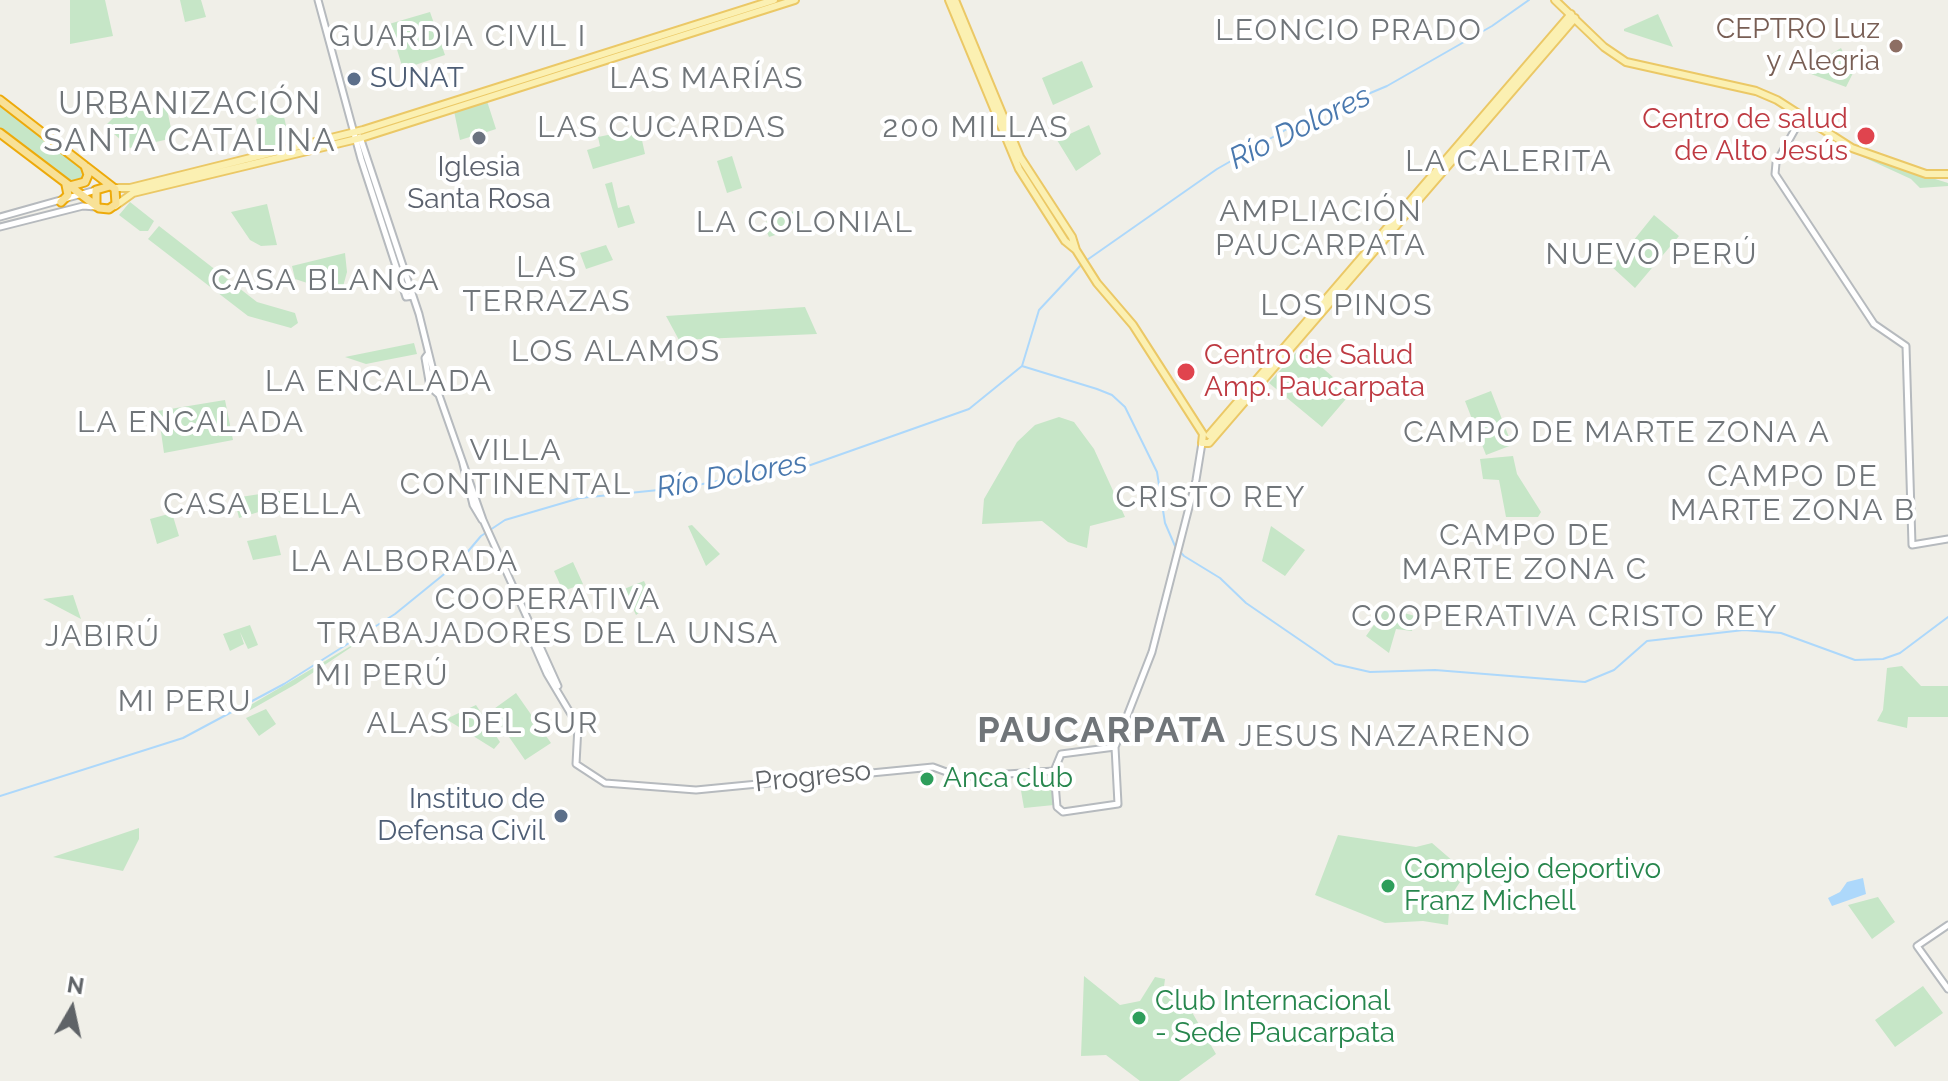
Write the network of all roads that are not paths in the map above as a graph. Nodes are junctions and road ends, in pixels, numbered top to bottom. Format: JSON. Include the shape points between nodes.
{"nodes":[{"id":1,"x":318,"y":0,"type":"edge"},
{"id":2,"x":774,"y":0,"type":"edge"},
{"id":3,"x":795,"y":0,"type":"edge"},
{"id":4,"x":949,"y":0,"type":"edge"},
{"id":5,"x":955,"y":0,"type":"edge"},
{"id":6,"x":1555,"y":0,"type":"edge"},
{"id":7,"x":956,"y":9,"type":"junction"},
{"id":8,"x":1573,"y":16,"type":"junction"},
{"id":9,"x":0,"y":100,"type":"edge"},
{"id":10,"x":1802,"y":117,"type":"junction"},
{"id":11,"x":0,"y":133,"type":"edge"},
{"id":12,"x":357,"y":136,"type":"junction"},
{"id":13,"x":84,"y":164,"type":"junction"},
{"id":14,"x":1948,"y":174,"type":"edge"},
{"id":15,"x":64,"y":183,"type":"junction"},
{"id":16,"x":113,"y":188,"type":"junction"},
{"id":17,"x":96,"y":190,"type":"junction"},
{"id":18,"x":83,"y":196,"type":"junction"},
{"id":19,"x":61,"y":202,"type":"junction"},
{"id":20,"x":115,"y":206,"type":"junction"},
{"id":21,"x":98,"y":207,"type":"junction"},
{"id":22,"x":0,"y":217,"type":"edge"},
{"id":23,"x":0,"y":227,"type":"edge"},
{"id":24,"x":1206,"y":439,"type":"junction"},
{"id":25,"x":1948,"y":539,"type":"edge"},
{"id":26,"x":1115,"y":747,"type":"junction"},
{"id":27,"x":1054,"y":771,"type":"junction"},
{"id":28,"x":1948,"y":925,"type":"edge"},
{"id":29,"x":1948,"y":989,"type":"edge"}],
"edges":[{"from":1,"to":12,"type":"main road"},
{"from":2,"to":12,"type":"main road"},
{"from":3,"to":12,"type":"main road"},
{"from":4,"to":7,"type":"main road"},
{"from":5,"to":7,"type":"main road"},
{"from":6,"to":8,"type":"main road"},
{"from":7,"to":24,"type":"main road","via":[[1027,171]]},
{"from":8,"to":10,"type":"main road","via":[[1626,62],[1756,91]]},
{"from":8,"to":24,"type":"main road"},
{"from":9,"to":13,"type":"highway"},
{"from":10,"to":14,"type":"main road","via":[[1852,148],[1926,174]]},
{"from":10,"to":25,"type":"main road","via":[[1775,174],[1874,324],[1907,347],[1912,545]]},
{"from":11,"to":15,"type":"highway"},
{"from":12,"to":16,"type":"main road","via":[[133,188]]},
{"from":12,"to":20,"type":"main road","via":[[138,191]]},
{"from":12,"to":27,"type":"main road","name":"Progreso","via":[[413,296],[428,354],[430,387],[439,395],[529,633],[578,726],[576,764],[605,783],[678,790],[933,767],[960,777]]},
{"from":13,"to":15,"type":"highway","via":[[85,182],[75,188]]},
{"from":13,"to":16,"type":"highway"},
{"from":15,"to":18,"type":"highway"},
{"from":15,"to":19,"type":"highway","via":[[68,195]]},
{"from":16,"to":17,"type":"highway"},
{"from":16,"to":20,"type":"highway"},
{"from":17,"to":18,"type":"main road"},
{"from":17,"to":21,"type":"highway"},
{"from":18,"to":19,"type":"main road"},
{"from":18,"to":21,"type":"highway"},
{"from":19,"to":22,"type":"main road"},
{"from":20,"to":21,"type":"highway"},
{"from":21,"to":23,"type":"main road"},
{"from":24,"to":26,"type":"main road","via":[[1140,689]]},
{"from":26,"to":27,"type":"main road","via":[[1061,754]]},
{"from":26,"to":27,"type":"main road","via":[[1118,804],[1063,812],[1057,807]]},
{"from":28,"to":29,"type":"main road","via":[[1917,946]]}]}
